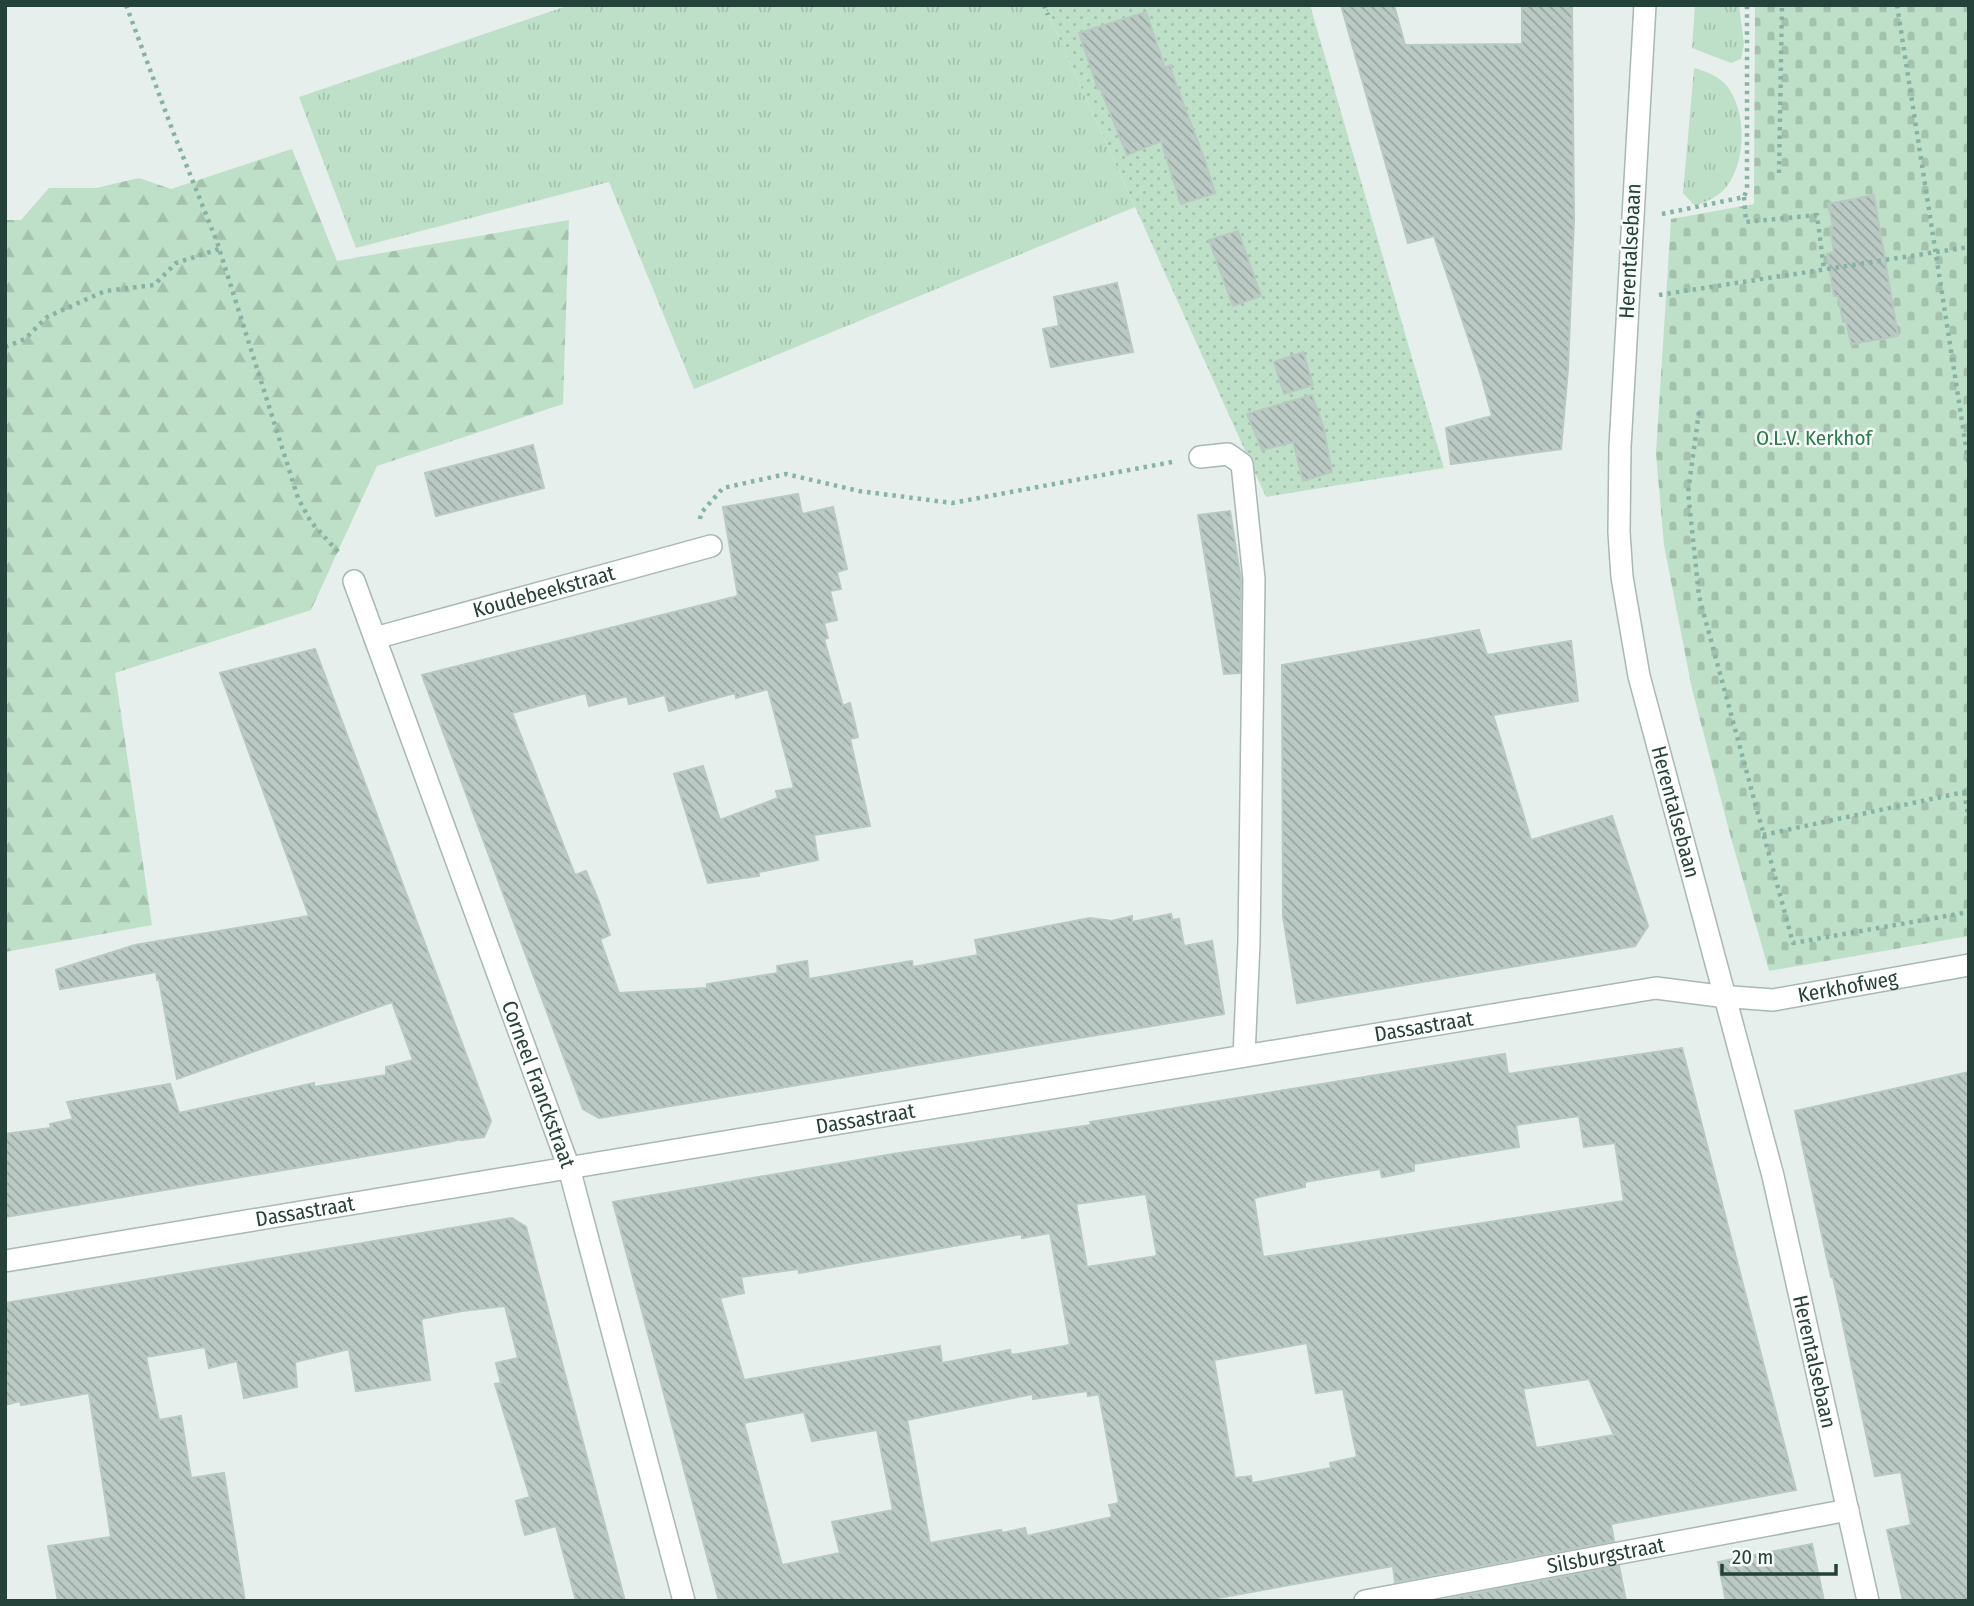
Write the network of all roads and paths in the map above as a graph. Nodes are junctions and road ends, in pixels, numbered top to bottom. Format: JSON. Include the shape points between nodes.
{"nodes":[{"id":1,"x":126,"y":5,"type":"edge"},
{"id":2,"x":1044,"y":5,"type":"edge"},
{"id":3,"x":1645,"y":5,"type":"edge"},
{"id":4,"x":1747,"y":5,"type":"edge"},
{"id":5,"x":1782,"y":5,"type":"edge"},
{"id":6,"x":1897,"y":5,"type":"edge"},
{"id":7,"x":1048,"y":15,"type":"dead end"},
{"id":8,"x":1779,"y":173,"type":"dead end"},
{"id":9,"x":1744,"y":197,"type":"junction"},
{"id":10,"x":1632,"y":220,"type":"junction"},
{"id":11,"x":1969,"y":247,"type":"edge"},
{"id":12,"x":219,"y":249,"type":"junction"},
{"id":13,"x":1936,"y":252,"type":"junction"},
{"id":14,"x":1824,"y":269,"type":"junction"},
{"id":15,"x":1627,"y":300,"type":"junction"},
{"id":16,"x":5,"y":347,"type":"edge"},
{"id":17,"x":1699,"y":412,"type":"dead end"},
{"id":18,"x":1200,"y":457,"type":"joint"},
{"id":19,"x":1969,"y":466,"type":"edge"},
{"id":20,"x":703,"y":548,"type":"joint"},
{"id":21,"x":354,"y":581,"type":"joint"},
{"id":22,"x":375,"y":638,"type":"junction"},
{"id":23,"x":1966,"y":792,"type":"edge"},
{"id":24,"x":1969,"y":819,"type":"edge"},
{"id":25,"x":1763,"y":835,"type":"junction"},
{"id":26,"x":1969,"y":912,"type":"edge"},
{"id":27,"x":1969,"y":965,"type":"edge"},
{"id":28,"x":1726,"y":997,"type":"junction"},
{"id":29,"x":1244,"y":1056,"type":"junction"},
{"id":30,"x":569,"y":1168,"type":"junction"},
{"id":31,"x":5,"y":1261,"type":"edge"},
{"id":32,"x":1848,"y":1510,"type":"junction"},
{"id":33,"x":684,"y":1601,"type":"edge"},
{"id":34,"x":1365,"y":1601,"type":"edge"},
{"id":35,"x":1868,"y":1601,"type":"edge"}],
"edges":[{"from":1,"to":12,"type":"path"},
{"from":2,"to":7,"type":"path"},
{"from":3,"to":10,"type":"street","name":"Herentalsebaan"},
{"from":4,"to":9,"type":"path"},
{"from":5,"to":8,"type":"path"},
{"from":6,"to":13,"type":"path"},
{"from":9,"to":10,"type":"path"},
{"from":9,"to":14,"type":"path","via":[[1746,222],[1817,215]]},
{"from":10,"to":15,"type":"street","name":"Herentalsebaan"},
{"from":11,"to":13,"type":"path"},
{"from":12,"to":16,"type":"path","via":[[176,263],[154,285],[105,291],[47,317],[25,339]]},
{"from":12,"to":21,"type":"path","via":[[298,498]]},
{"from":13,"to":14,"type":"path"},
{"from":13,"to":19,"type":"path"},
{"from":14,"to":15,"type":"path"},
{"from":15,"to":28,"type":"street","name":"Herentalsebaan","via":[[1619,532],[1628,618],[1639,676]]},
{"from":17,"to":25,"type":"path","via":[[1688,492],[1699,596]]},
{"from":18,"to":20,"type":"path","via":[[952,503],[859,491],[786,474],[723,488],[701,513]]},
{"from":18,"to":29,"type":"street","via":[[1228,454],[1242,464],[1254,579]]},
{"from":20,"to":22,"type":"street","name":"Koudebeekstraat"},
{"from":21,"to":22,"type":"street","name":"Corneel Franckstraat"},
{"from":22,"to":30,"type":"street","name":"Corneel Franckstraat"},
{"from":23,"to":24,"type":"path"},
{"from":23,"to":25,"type":"path"},
{"from":25,"to":26,"type":"path","via":[[1793,943]]},
{"from":27,"to":28,"type":"street","name":"Kerkhofweg","via":[[1773,1000]]},
{"from":28,"to":29,"type":"street","name":"Dassastraat","via":[[1656,988]]},
{"from":28,"to":32,"type":"street","name":"Herentalsebaan","via":[[1773,1176]]},
{"from":29,"to":30,"type":"street","name":"Dassastraat"},
{"from":30,"to":31,"type":"street","name":"Dassastraat"},
{"from":30,"to":33,"type":"street","name":"Corneel Franckstraat"},
{"from":32,"to":34,"type":"street","name":"Silsburgstraat"},
{"from":32,"to":35,"type":"street","name":"Herentalsebaan"}]}
